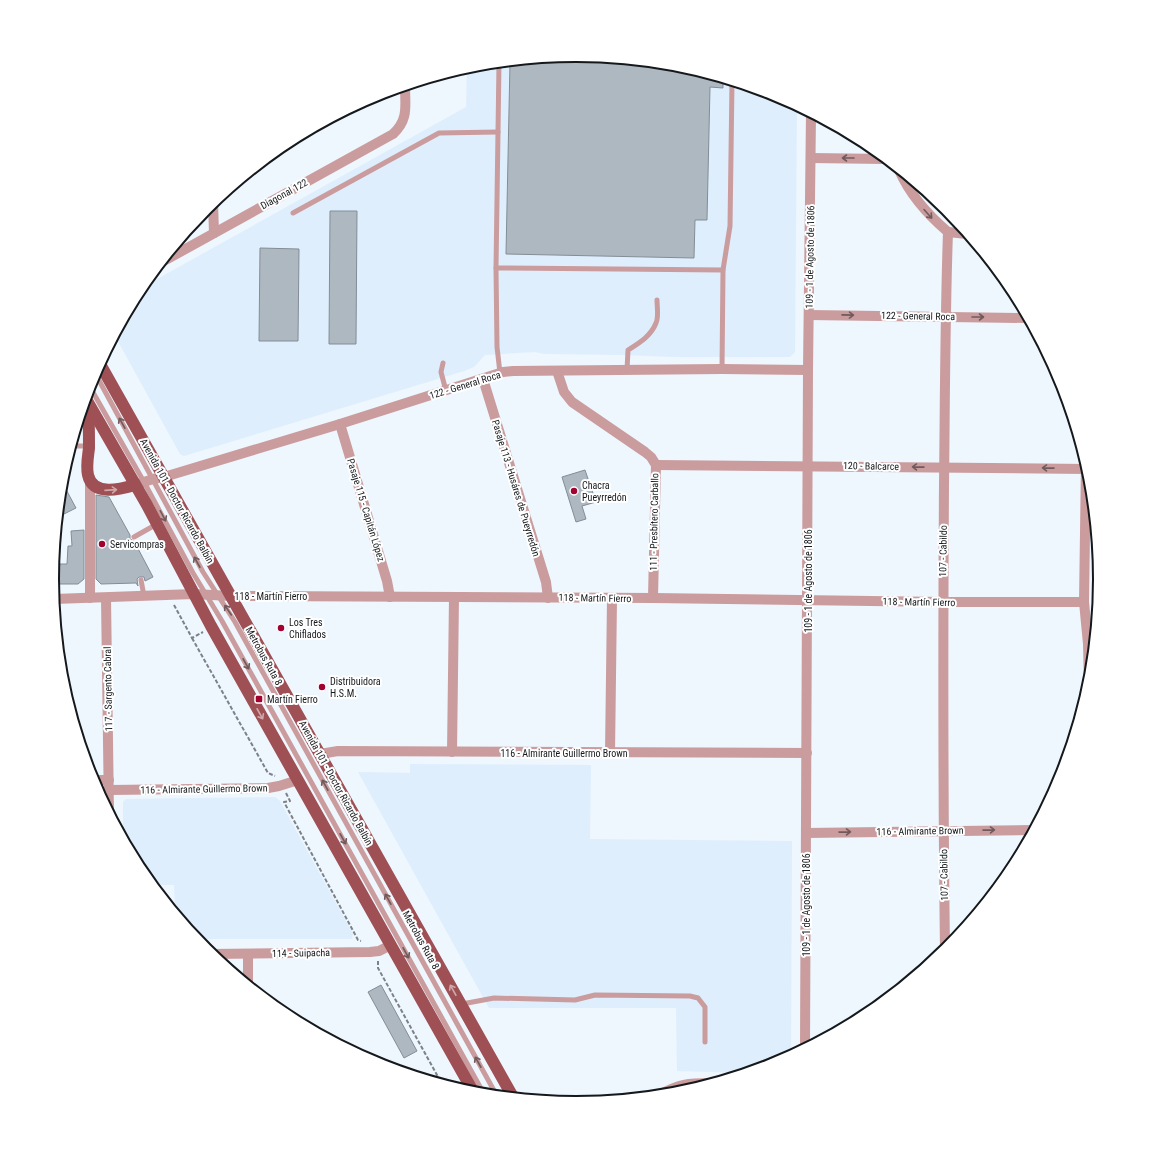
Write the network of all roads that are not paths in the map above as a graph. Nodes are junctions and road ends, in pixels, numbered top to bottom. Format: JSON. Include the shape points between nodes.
{"nodes":[{"id":1,"x":499,"y":68,"type":"edge"},
{"id":2,"x":732,"y":87,"type":"edge"},
{"id":3,"x":405,"y":92,"type":"edge"},
{"id":4,"x":811,"y":119,"type":"edge"},
{"id":5,"x":498,"y":132,"type":"junction"},
{"id":6,"x":811,"y":158,"type":"junction"},
{"id":7,"x":876,"y":159,"type":"edge"},
{"id":8,"x":902,"y":179,"type":"edge"},
{"id":9,"x":213,"y":211,"type":"edge"},
{"id":10,"x":294,"y":212,"type":"dead end"},
{"id":11,"x":948,"y":232,"type":"junction"},
{"id":12,"x":214,"y":233,"type":"junction"},
{"id":13,"x":960,"y":233,"type":"edge"},
{"id":14,"x":174,"y":255,"type":"edge"},
{"id":15,"x":496,"y":268,"type":"junction"},
{"id":16,"x":723,"y":270,"type":"junction"},
{"id":17,"x":658,"y":300,"type":"dead end"},
{"id":18,"x":809,"y":314,"type":"junction"},
{"id":19,"x":945,"y":317,"type":"junction"},
{"id":20,"x":1022,"y":318,"type":"edge"},
{"id":21,"x":443,"y":363,"type":"dead end"},
{"id":22,"x":722,"y":368,"type":"junction"},
{"id":23,"x":627,"y":370,"type":"junction"},
{"id":24,"x":808,"y":370,"type":"junction"},
{"id":25,"x":103,"y":371,"type":"edge"},
{"id":26,"x":557,"y":371,"type":"junction"},
{"id":27,"x":500,"y":373,"type":"junction"},
{"id":28,"x":483,"y":379,"type":"junction"},
{"id":29,"x":99,"y":380,"type":"edge"},
{"id":30,"x":446,"y":391,"type":"junction"},
{"id":31,"x":94,"y":393,"type":"edge"},
{"id":32,"x":90,"y":403,"type":"edge"},
{"id":33,"x":88,"y":408,"type":"edge"},
{"id":34,"x":340,"y":424,"type":"junction"},
{"id":35,"x":77,"y":446,"type":"edge"},
{"id":36,"x":89,"y":446,"type":"junction"},
{"id":37,"x":656,"y":465,"type":"junction"},
{"id":38,"x":809,"y":466,"type":"junction"},
{"id":39,"x":944,"y":467,"type":"junction"},
{"id":40,"x":1080,"y":467,"type":"edge"},
{"id":41,"x":90,"y":481,"type":"junction"},
{"id":42,"x":149,"y":481,"type":"junction"},
{"id":43,"x":1086,"y":493,"type":"edge"},
{"id":44,"x":157,"y":524,"type":"junction"},
{"id":45,"x":134,"y":538,"type":"dead end"},
{"id":46,"x":141,"y":580,"type":"dead end"},
{"id":47,"x":200,"y":594,"type":"junction"},
{"id":48,"x":218,"y":595,"type":"junction"},
{"id":49,"x":144,"y":596,"type":"junction"},
{"id":50,"x":230,"y":596,"type":"junction"},
{"id":51,"x":390,"y":597,"type":"junction"},
{"id":52,"x":454,"y":597,"type":"junction"},
{"id":53,"x":90,"y":598,"type":"junction"},
{"id":54,"x":106,"y":598,"type":"junction"},
{"id":55,"x":548,"y":598,"type":"junction"},
{"id":56,"x":653,"y":598,"type":"junction"},
{"id":57,"x":60,"y":599,"type":"edge"},
{"id":58,"x":612,"y":599,"type":"junction"},
{"id":59,"x":808,"y":600,"type":"junction"},
{"id":60,"x":943,"y":602,"type":"junction"},
{"id":61,"x":1084,"y":602,"type":"junction"},
{"id":62,"x":1088,"y":651,"type":"edge"},
{"id":63,"x":452,"y":752,"type":"junction"},
{"id":64,"x":610,"y":753,"type":"junction"},
{"id":65,"x":807,"y":753,"type":"junction"},
{"id":66,"x":320,"y":754,"type":"junction"},
{"id":67,"x":298,"y":780,"type":"junction"},
{"id":68,"x":100,"y":782,"type":"edge"},
{"id":69,"x":109,"y":785,"type":"junction"},
{"id":70,"x":109,"y":801,"type":"edge"},
{"id":71,"x":1028,"y":830,"type":"edge"},
{"id":72,"x":943,"y":831,"type":"junction"},
{"id":73,"x":806,"y":833,"type":"junction"},
{"id":74,"x":945,"y":942,"type":"edge"},
{"id":75,"x":391,"y":945,"type":"junction"},
{"id":76,"x":220,"y":954,"type":"edge"},
{"id":77,"x":248,"y":954,"type":"junction"},
{"id":78,"x":248,"y":979,"type":"edge"},
{"id":79,"x":461,"y":1004,"type":"junction"},
{"id":80,"x":705,"y":1042,"type":"dead end"},
{"id":81,"x":805,"y":1043,"type":"edge"},
{"id":82,"x":693,"y":1083,"type":"edge"},
{"id":83,"x":470,"y":1086,"type":"edge"},
{"id":84,"x":676,"y":1087,"type":"edge"},
{"id":85,"x":481,"y":1088,"type":"edge"},
{"id":86,"x":494,"y":1090,"type":"edge"},
{"id":87,"x":511,"y":1092,"type":"edge"}],
"edges":[{"from":1,"to":5,"type":"lane"},
{"from":2,"to":16,"type":"lane","via":[[730,226]]},
{"from":3,"to":12,"type":"street","name":"Diagonal 122","via":[[403,122],[393,134]]},
{"from":4,"to":6,"type":"street","name":"109 - 1 de Agosto de 1806"},
{"from":5,"to":10,"type":"lane","via":[[439,133]]},
{"from":5,"to":15,"type":"lane"},
{"from":7,"to":6,"type":"street","one_way":true},
{"from":6,"to":18,"type":"street","name":"109 - 1 de Agosto de 1806"},
{"from":8,"to":11,"type":"street","one_way":true,"via":[[918,202]]},
{"from":9,"to":12,"type":"street"},
{"from":11,"to":13,"type":"street"},
{"from":11,"to":19,"type":"street","name":"107 - Cabildo"},
{"from":12,"to":14,"type":"street","name":"Diagonal 122"},
{"from":15,"to":16,"type":"lane"},
{"from":15,"to":27,"type":"lane","via":[[497,347]]},
{"from":16,"to":22,"type":"lane"},
{"from":17,"to":23,"type":"lane","via":[[657,322],[642,341],[628,350]]},
{"from":18,"to":19,"type":"street","name":"122 - General Roca","one_way":true},
{"from":18,"to":24,"type":"street","name":"109 - 1 de Agosto de 1806"},
{"from":19,"to":20,"type":"street","name":"122 - General Roca","one_way":true},
{"from":19,"to":39,"type":"street","name":"107 - Cabildo"},
{"from":21,"to":30,"type":"lane","via":[[441,372]]},
{"from":22,"to":23,"type":"street","name":"122 - General Roca"},
{"from":22,"to":24,"type":"street","name":"122 - General Roca"},
{"from":23,"to":26,"type":"street","name":"122 - General Roca"},
{"from":24,"to":38,"type":"street","name":"109 - 1 de Agosto de 1806"},
{"from":25,"to":42,"type":"main road","name":"Avenida 101 - Doctor Ricardo Balbín"},
{"from":26,"to":27,"type":"street","name":"122 - General Roca"},
{"from":26,"to":37,"type":"street","name":"111 - Presbítero Carballo","via":[[564,392],[572,402],[645,452]]},
{"from":27,"to":28,"type":"street","name":"122 - General Roca"},
{"from":28,"to":30,"type":"street","name":"122 - General Roca"},
{"from":28,"to":55,"type":"street","name":"Pasaje 113 - Husáres de Pueyrredón","via":[[546,582]]},
{"from":42,"to":29,"type":"lane","name":"Metrobus Ruta 8","one_way":true},
{"from":30,"to":34,"type":"street","name":"122 - General Roca"},
{"from":31,"to":42,"type":"lane","name":"Metrobus Ruta 8"},
{"from":32,"to":42,"type":"main road","name":"Avenida 101 - Doctor Ricardo Balbín"},
{"from":33,"to":36,"type":"main road"},
{"from":34,"to":42,"type":"street","name":"122 - General Roca"},
{"from":34,"to":51,"type":"street","name":"Pasaje 115 - Capitán López"},
{"from":35,"to":36,"type":"lane"},
{"from":36,"to":41,"type":"main road","via":[[87,468]]},
{"from":37,"to":38,"type":"street","name":"120 - Balcarce"},
{"from":37,"to":56,"type":"street","name":"111 - Presbítero Carballo"},
{"from":39,"to":38,"type":"street","name":"120 - Balcarce","one_way":true},
{"from":38,"to":59,"type":"street","name":"109 - 1 de Agosto de 1806"},
{"from":40,"to":39,"type":"street","name":"120 - Balcarce","one_way":true},
{"from":39,"to":60,"type":"street","name":"107 - Cabildo"},
{"from":41,"to":42,"type":"main road","one_way":true,"via":[[104,490]]},
{"from":41,"to":53,"type":"street"},
{"from":42,"to":44,"type":"main road","name":"Avenida 101 - Doctor Ricardo Balbín"},
{"from":42,"to":47,"type":"lane","name":"Metrobus Ruta 8","one_way":true},
{"from":48,"to":42,"type":"lane","name":"Metrobus Ruta 8","one_way":true},
{"from":42,"to":50,"type":"main road","name":"Avenida 101 - Doctor Ricardo Balbín"},
{"from":43,"to":61,"type":"street"},
{"from":44,"to":45,"type":"lane"},
{"from":44,"to":47,"type":"main road","name":"Avenida 101 - Doctor Ricardo Balbín"},
{"from":46,"to":49,"type":"lane"},
{"from":47,"to":48,"type":"street","name":"118 - Martín Fierro"},
{"from":47,"to":49,"type":"street","name":"118 - Martín Fierro"},
{"from":47,"to":67,"type":"main road","name":"Avenida 101 - Doctor Ricardo Balbín","one_way":true},
{"from":47,"to":85,"type":"lane","name":"Metrobus Ruta 8","one_way":true,"via":[[222,621]]},
{"from":48,"to":50,"type":"street","name":"118 - Martín Fierro"},
{"from":86,"to":48,"type":"lane","name":"Metrobus Ruta 8","one_way":true},
{"from":49,"to":54,"type":"street","name":"118 - Martín Fierro"},
{"from":50,"to":51,"type":"street","name":"118 - Martín Fierro"},
{"from":50,"to":66,"type":"main road","name":"Avenida 101 - Doctor Ricardo Balbín"},
{"from":51,"to":52,"type":"street","name":"118 - Martín Fierro"},
{"from":52,"to":55,"type":"street","name":"118 - Martín Fierro"},
{"from":52,"to":63,"type":"street"},
{"from":53,"to":54,"type":"street","name":"118 - Martín Fierro"},
{"from":53,"to":57,"type":"street","name":"118 - Martín Fierro"},
{"from":54,"to":69,"type":"street","name":"117 - Sargento Cabral"},
{"from":55,"to":58,"type":"street","name":"118 - Martín Fierro"},
{"from":56,"to":58,"type":"street","name":"118 - Martín Fierro"},
{"from":56,"to":59,"type":"street","name":"118 - Martín Fierro"},
{"from":58,"to":64,"type":"street"},
{"from":59,"to":60,"type":"street","name":"118 - Martín Fierro"},
{"from":59,"to":65,"type":"street","name":"109 - 1 de Agosto de 1806"},
{"from":60,"to":61,"type":"street","name":"118 - Martín Fierro"},
{"from":60,"to":72,"type":"street","name":"107 - Cabildo"},
{"from":61,"to":62,"type":"street"},
{"from":63,"to":64,"type":"street","name":"116 - Almirante Guillermo Brown"},
{"from":63,"to":66,"type":"street","name":"116 - Almirante Guillermo Brown","via":[[338,751]]},
{"from":64,"to":65,"type":"street","name":"116 - Almirante Guillermo Brown"},
{"from":65,"to":73,"type":"street","name":"109 - 1 de Agosto de 1806"},
{"from":79,"to":66,"type":"main road","name":"Avenida 101 - Doctor Ricardo Balbín","one_way":true},
{"from":67,"to":69,"type":"street","name":"116 - Almirante Guillermo Brown","via":[[268,788]]},
{"from":67,"to":75,"type":"main road","name":"Avenida 101 - Doctor Ricardo Balbín"},
{"from":68,"to":69,"type":"street","name":"116 - Almirante Guillermo Brown"},
{"from":69,"to":70,"type":"street","name":"117 - Sargento Cabral"},
{"from":72,"to":71,"type":"street","name":"116 - Almirante Brown","one_way":true},
{"from":73,"to":72,"type":"street","name":"116 - Almirante Brown","one_way":true},
{"from":72,"to":74,"type":"street","name":"107 - Cabildo"},
{"from":73,"to":81,"type":"street","name":"109 - 1 de Agosto de 1806"},
{"from":75,"to":77,"type":"street","name":"114 - Suipacha","via":[[373,952]]},
{"from":75,"to":83,"type":"main road","name":"Avenida 101 - Doctor Ricardo Balbín"},
{"from":76,"to":77,"type":"street","name":"114 - Suipacha"},
{"from":77,"to":78,"type":"street"},
{"from":79,"to":80,"type":"lane","via":[[494,998],[575,1000],[595,995],[690,996],[698,998],[705,1007]]},
{"from":79,"to":87,"type":"main road","name":"Avenida 101 - Doctor Ricardo Balbín"},
{"from":82,"to":84,"type":"street"}]}
